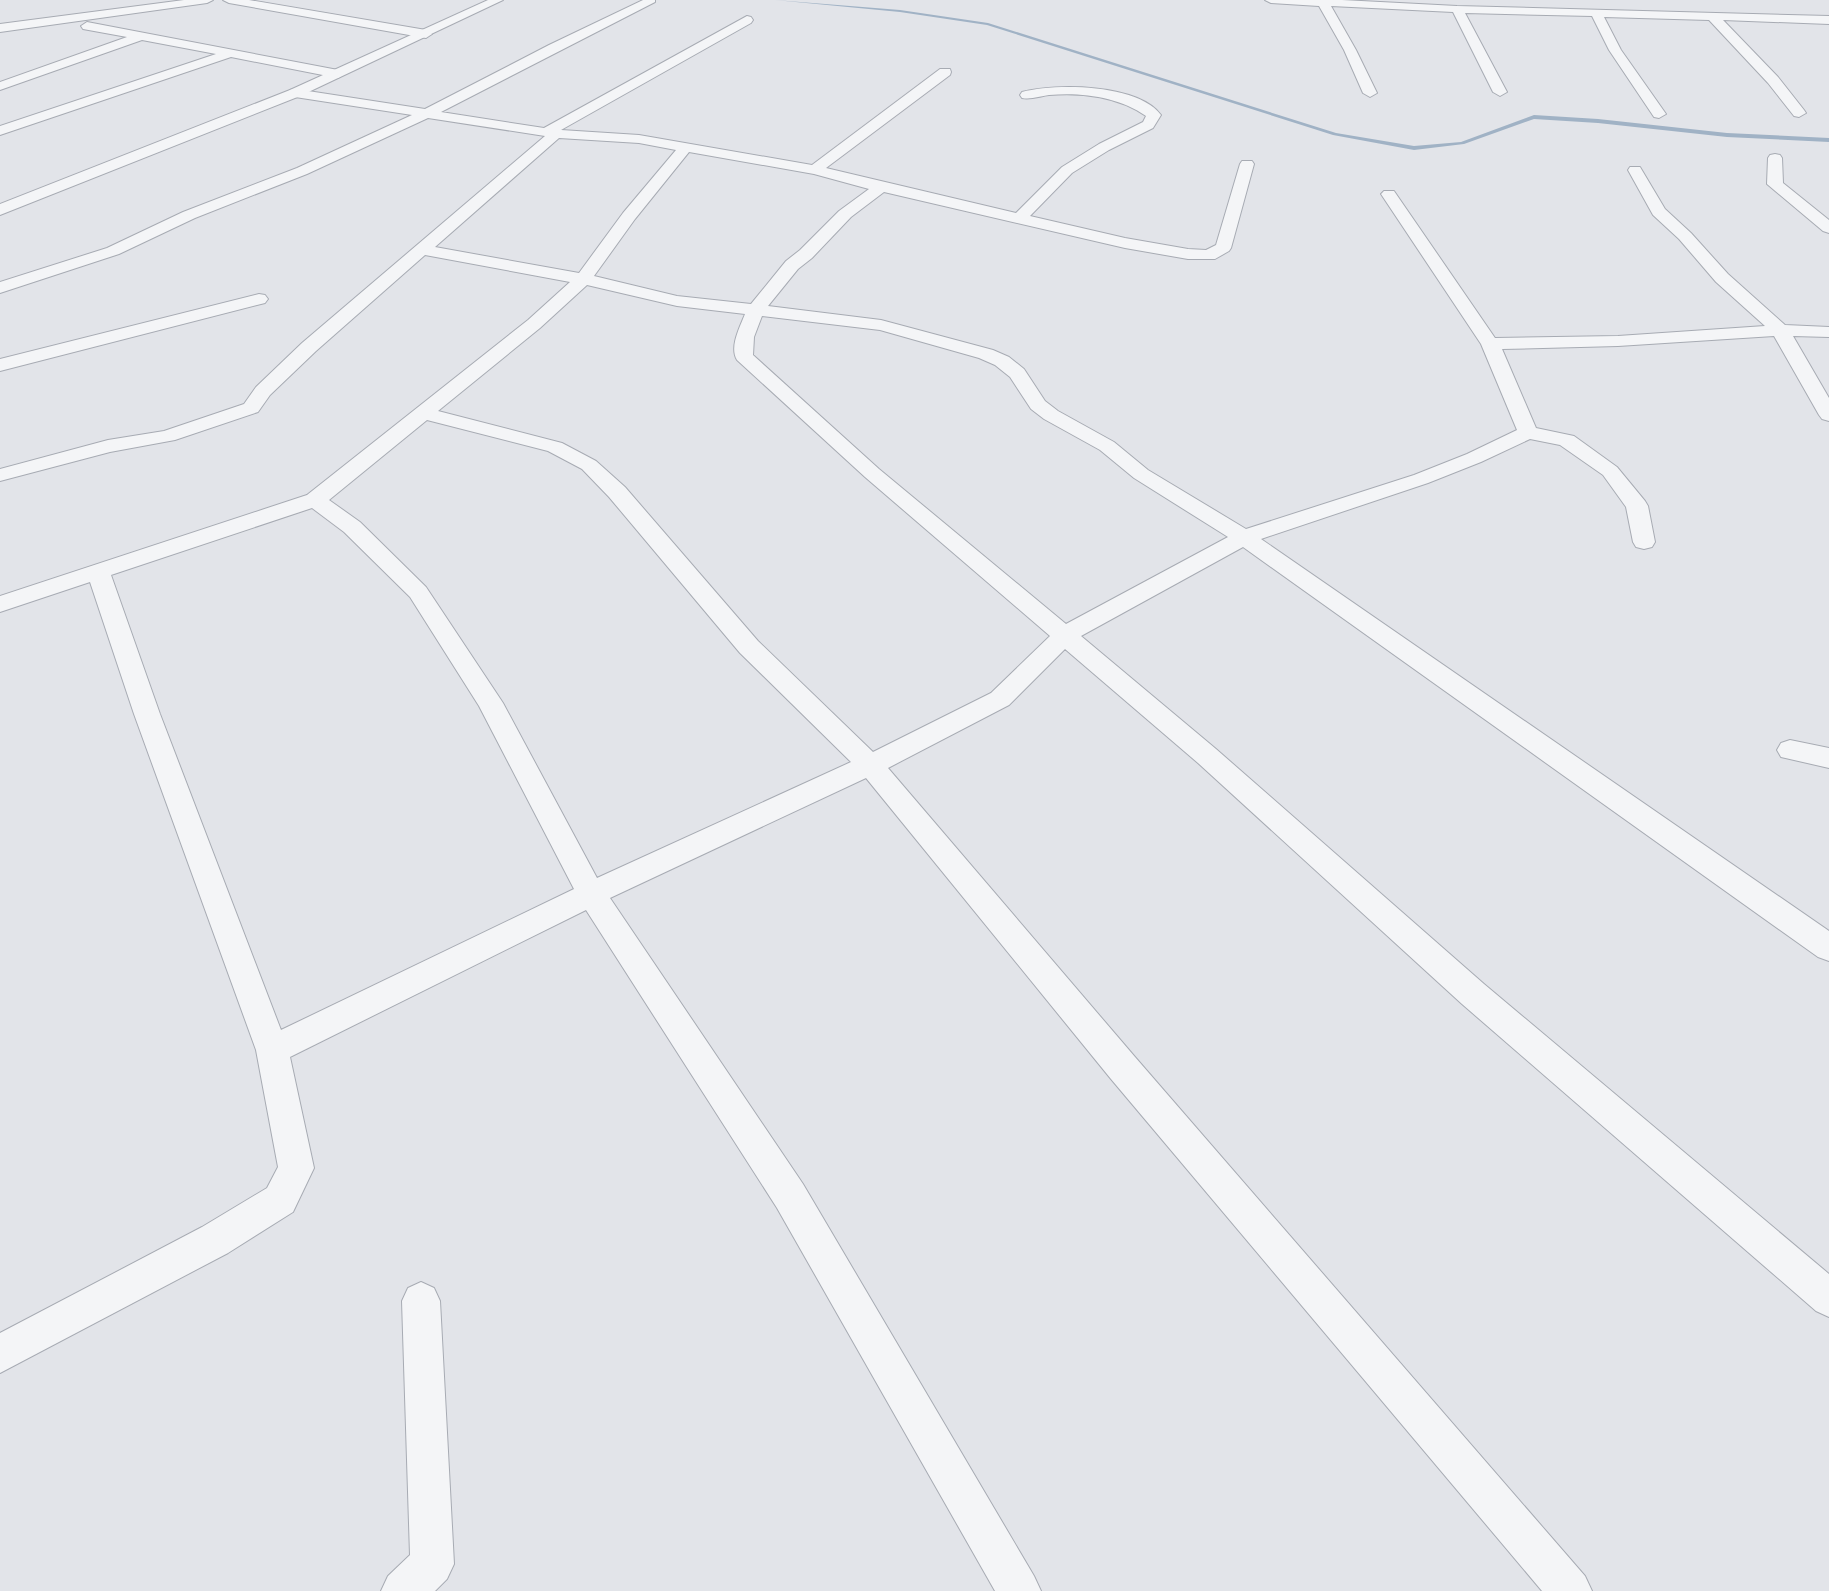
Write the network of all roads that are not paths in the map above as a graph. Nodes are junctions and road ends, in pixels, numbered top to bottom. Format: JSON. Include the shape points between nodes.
{"nodes":[{"id":1,"x":207,"y":0,"type":"edge"},
{"id":2,"x":229,"y":0,"type":"edge"},
{"id":3,"x":497,"y":0,"type":"edge"},
{"id":4,"x":649,"y":0,"type":"edge"},
{"id":5,"x":1271,"y":0,"type":"edge"},
{"id":6,"x":1351,"y":2,"type":"edge"},
{"id":7,"x":1323,"y":3,"type":"junction"},
{"id":8,"x":1762,"y":4,"type":"dead end"},
{"id":9,"x":1457,"y":9,"type":"junction"},
{"id":10,"x":1596,"y":13,"type":"junction"},
{"id":11,"x":1712,"y":16,"type":"junction"},
{"id":12,"x":1781,"y":18,"type":"junction"},
{"id":13,"x":748,"y":20,"type":"dead end"},
{"id":14,"x":1829,"y":20,"type":"edge"},
{"id":15,"x":87,"y":26,"type":"dead end"},
{"id":16,"x":0,"y":28,"type":"edge"},
{"id":17,"x":426,"y":34,"type":"junction"},
{"id":18,"x":142,"y":37,"type":"junction"},
{"id":19,"x":228,"y":54,"type":"junction"},
{"id":20,"x":944,"y":72,"type":"dead end"},
{"id":21,"x":338,"y":74,"type":"junction"},
{"id":22,"x":0,"y":86,"type":"edge"},
{"id":23,"x":1500,"y":92,"type":"dead end"},
{"id":24,"x":1370,"y":93,"type":"dead end"},
{"id":25,"x":295,"y":94,"type":"junction"},
{"id":26,"x":1026,"y":95,"type":"dead end"},
{"id":27,"x":1799,"y":113,"type":"dead end"},
{"id":28,"x":426,"y":114,"type":"junction"},
{"id":29,"x":1659,"y":114,"type":"dead end"},
{"id":30,"x":0,"y":131,"type":"edge"},
{"id":31,"x":551,"y":133,"type":"junction"},
{"id":32,"x":685,"y":148,"type":"junction"},
{"id":33,"x":1774,"y":158,"type":"dead end"},
{"id":34,"x":1247,"y":164,"type":"dead end"},
{"id":35,"x":815,"y":170,"type":"junction"},
{"id":36,"x":1635,"y":170,"type":"dead end"},
{"id":37,"x":881,"y":187,"type":"junction"},
{"id":38,"x":1389,"y":194,"type":"dead end"},
{"id":39,"x":0,"y":210,"type":"edge"},
{"id":40,"x":1020,"y":218,"type":"junction"},
{"id":41,"x":1829,"y":228,"type":"edge"},
{"id":42,"x":423,"y":250,"type":"junction"},
{"id":43,"x":583,"y":279,"type":"junction"},
{"id":44,"x":0,"y":288,"type":"edge"},
{"id":45,"x":260,"y":299,"type":"dead end"},
{"id":46,"x":754,"y":311,"type":"junction"},
{"id":47,"x":1780,"y":330,"type":"junction"},
{"id":48,"x":1829,"y":332,"type":"edge"},
{"id":49,"x":1490,"y":344,"type":"junction"},
{"id":50,"x":0,"y":365,"type":"edge"},
{"id":51,"x":424,"y":413,"type":"junction"},
{"id":52,"x":1829,"y":415,"type":"edge"},
{"id":53,"x":1528,"y":432,"type":"junction"},
{"id":54,"x":0,"y":475,"type":"edge"},
{"id":55,"x":315,"y":500,"type":"junction"},
{"id":56,"x":1244,"y":537,"type":"junction"},
{"id":57,"x":1644,"y":542,"type":"dead end"},
{"id":58,"x":98,"y":571,"type":"junction"},
{"id":59,"x":0,"y":604,"type":"edge"},
{"id":60,"x":1065,"y":635,"type":"junction"},
{"id":61,"x":1790,"y":750,"type":"dead end"},
{"id":62,"x":1829,"y":758,"type":"edge"},
{"id":63,"x":870,"y":765,"type":"junction"},
{"id":64,"x":591,"y":894,"type":"junction"},
{"id":65,"x":1829,"y":948,"type":"edge"},
{"id":66,"x":272,"y":1050,"type":"junction"},
{"id":67,"x":1829,"y":1298,"type":"edge"},
{"id":68,"x":421,"y":1301,"type":"dead end"},
{"id":69,"x":0,"y":1354,"type":"edge"},
{"id":70,"x":403,"y":1591,"type":"edge"},
{"id":71,"x":1019,"y":1591,"type":"edge"},
{"id":72,"x":1570,"y":1591,"type":"edge"}],
"edges":[{"from":1,"to":16,"type":"street"},
{"from":2,"to":17,"type":"street"},
{"from":3,"to":17,"type":"street"},
{"from":4,"to":28,"type":"street"},
{"from":5,"to":7,"type":"street"},
{"from":6,"to":7,"type":"street"},
{"from":6,"to":9,"type":"street"},
{"from":7,"to":24,"type":"street"},
{"from":8,"to":12,"type":"street"},
{"from":9,"to":10,"type":"street"},
{"from":9,"to":23,"type":"street"},
{"from":10,"to":11,"type":"street"},
{"from":10,"to":29,"type":"street","via":[[1615,50]]},
{"from":11,"to":12,"type":"street"},
{"from":11,"to":27,"type":"street","via":[[1773,80]]},
{"from":12,"to":14,"type":"street"},
{"from":13,"to":31,"type":"street"},
{"from":15,"to":18,"type":"street"},
{"from":17,"to":21,"type":"street"},
{"from":18,"to":19,"type":"street"},
{"from":18,"to":22,"type":"street"},
{"from":19,"to":21,"type":"street"},
{"from":19,"to":30,"type":"street"},
{"from":20,"to":35,"type":"street"},
{"from":21,"to":25,"type":"street"},
{"from":25,"to":28,"type":"street"},
{"from":25,"to":39,"type":"street"},
{"from":26,"to":40,"type":"street","via":[[1037,91],[1103,95],[1137,104],[1154,116],[1148,125],[1067,170]]},
{"from":28,"to":31,"type":"street"},
{"from":28,"to":44,"type":"street","via":[[302,171],[189,215],[113,251]]},
{"from":31,"to":32,"type":"street","via":[[639,139]]},
{"from":31,"to":42,"type":"street"},
{"from":32,"to":35,"type":"street"},
{"from":32,"to":43,"type":"street"},
{"from":33,"to":41,"type":"street","via":[[1775,184]]},
{"from":34,"to":40,"type":"street","via":[[1223,248],[1209,255],[1125,243]]},
{"from":35,"to":37,"type":"street"},
{"from":36,"to":47,"type":"street","via":[[1659,212],[1722,278]]},
{"from":37,"to":40,"type":"street"},
{"from":37,"to":46,"type":"street","via":[[845,214],[792,265]]},
{"from":38,"to":49,"type":"street"},
{"from":42,"to":43,"type":"street"},
{"from":42,"to":54,"type":"street","via":[[309,347],[263,391],[251,408],[168,436],[108,446]]},
{"from":43,"to":46,"type":"street","via":[[677,301]]},
{"from":43,"to":51,"type":"street","via":[[534,324]]},
{"from":45,"to":50,"type":"street"},
{"from":46,"to":56,"type":"street","via":[[881,325],[994,358],[1017,373],[1038,405],[1051,415],[1107,446],[1141,474]]},
{"from":46,"to":60,"type":"street","via":[[744,337],[744,356],[872,473]]},
{"from":47,"to":48,"type":"street"},
{"from":47,"to":49,"type":"street","via":[[1618,341]]},
{"from":47,"to":52,"type":"street"},
{"from":49,"to":53,"type":"street"},
{"from":51,"to":55,"type":"street"},
{"from":51,"to":63,"type":"street","via":[[555,447],[589,465],[617,492],[749,647]]},
{"from":53,"to":56,"type":"street","via":[[1422,478]]},
{"from":53,"to":57,"type":"street","via":[[1567,440],[1610,471],[1637,506]]},
{"from":55,"to":58,"type":"street"},
{"from":55,"to":64,"type":"street","via":[[352,527],[418,592],[490,703]]},
{"from":56,"to":60,"type":"street"},
{"from":56,"to":65,"type":"street"},
{"from":58,"to":59,"type":"street"},
{"from":58,"to":66,"type":"street","via":[[146,714]]},
{"from":60,"to":63,"type":"street","via":[[1000,699]]},
{"from":60,"to":67,"type":"street","via":[[1207,756],[1473,994]]},
{"from":61,"to":62,"type":"street"},
{"from":63,"to":64,"type":"street"},
{"from":63,"to":72,"type":"street","via":[[1123,1068]]},
{"from":64,"to":66,"type":"street"},
{"from":64,"to":71,"type":"street","via":[[790,1196]]},
{"from":66,"to":69,"type":"street","via":[[296,1168],[280,1200],[215,1240]]},
{"from":68,"to":70,"type":"street","via":[[432,1564]]}]}
